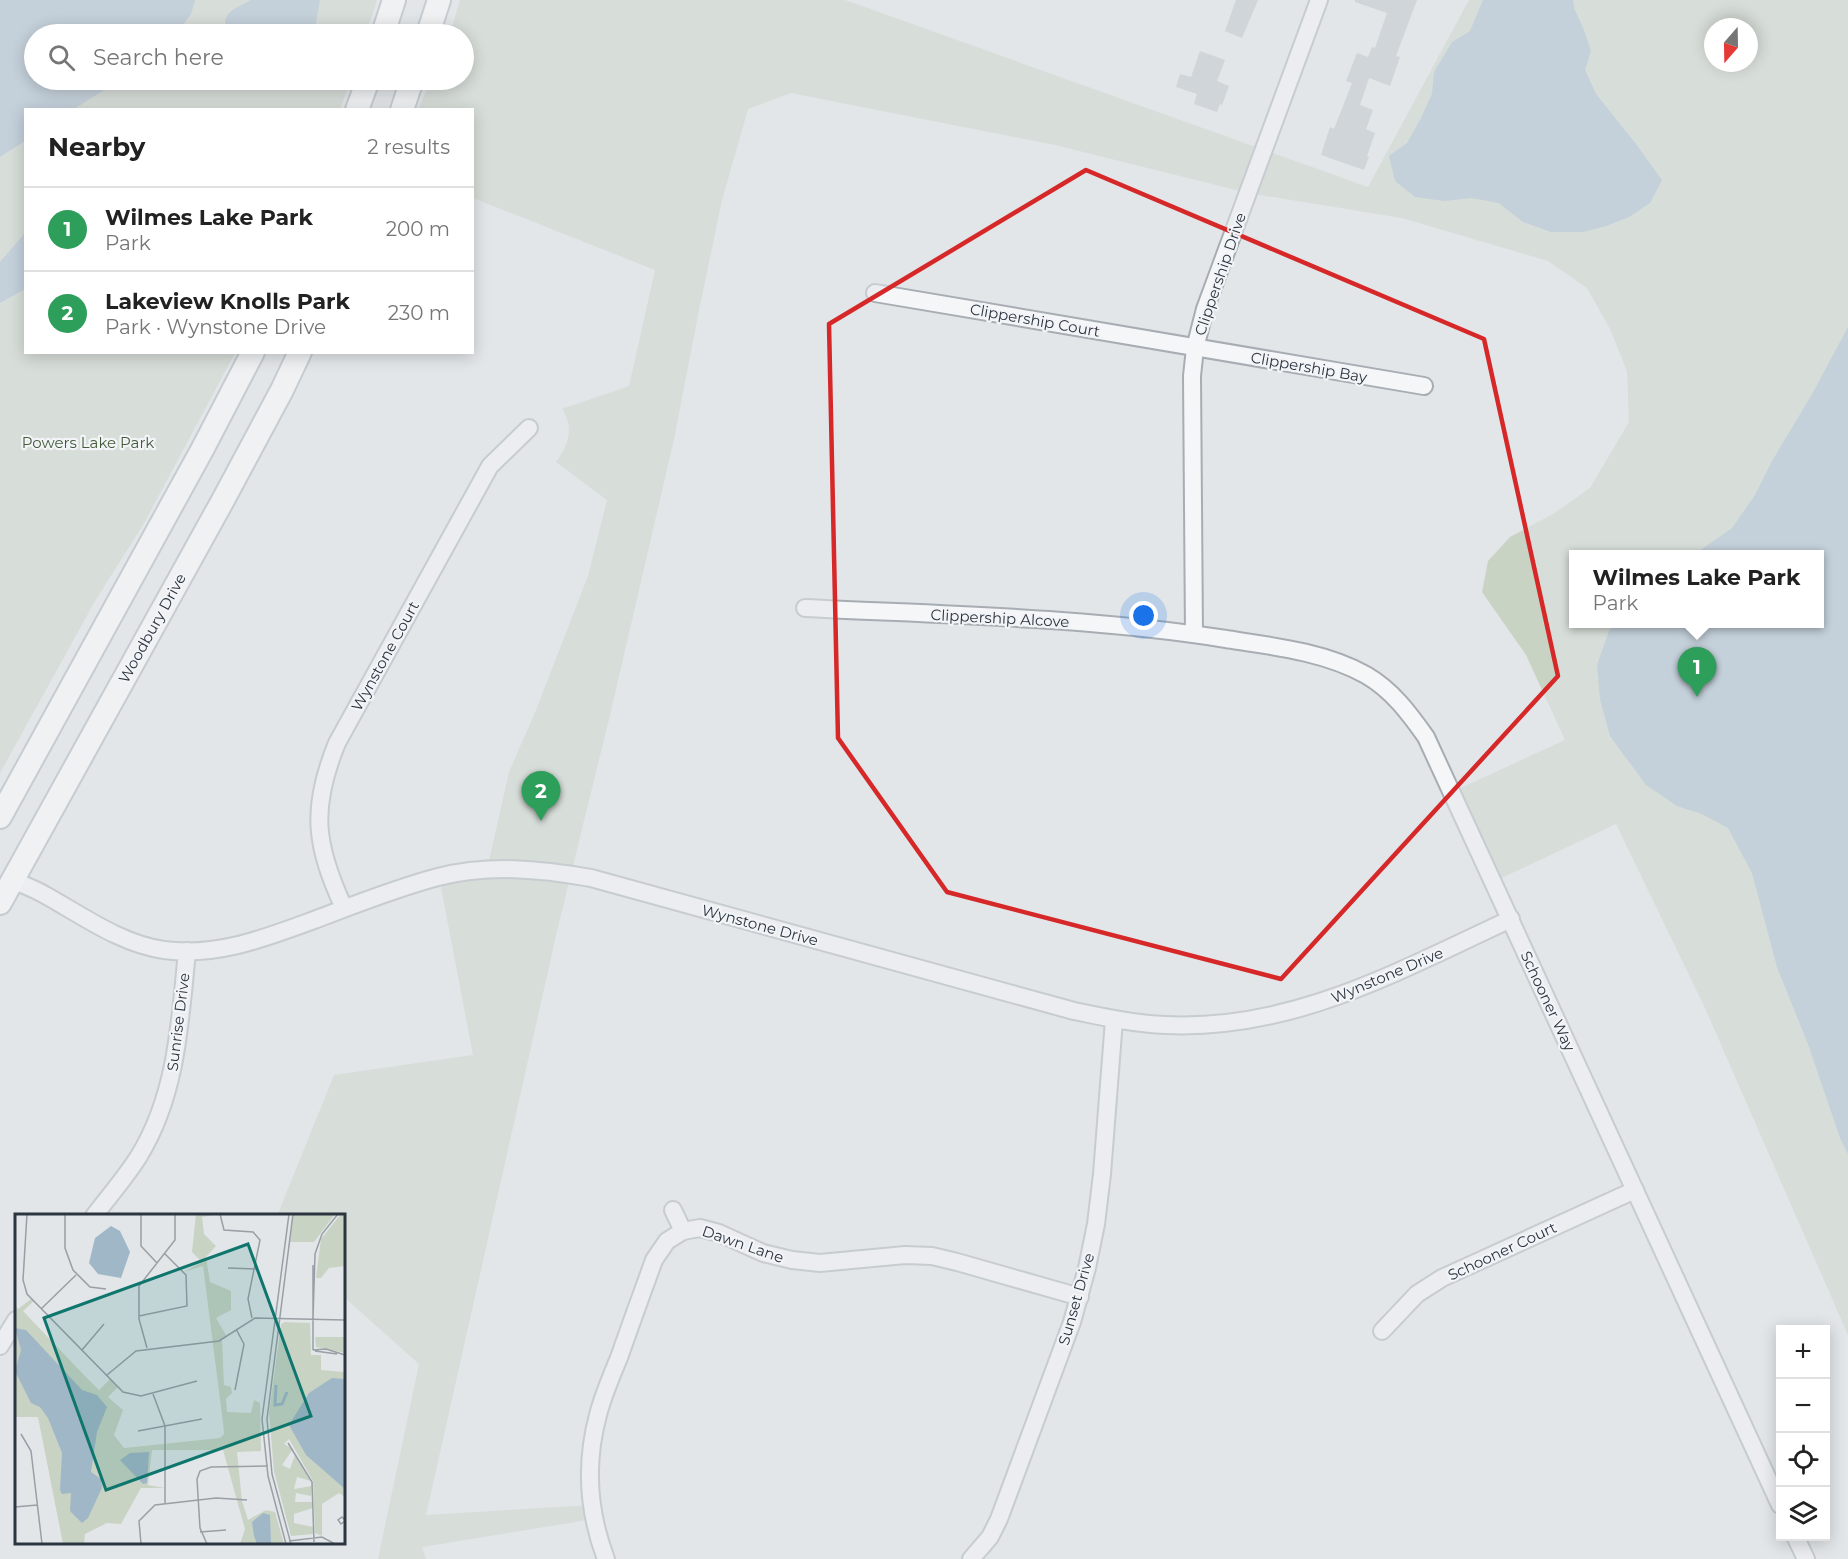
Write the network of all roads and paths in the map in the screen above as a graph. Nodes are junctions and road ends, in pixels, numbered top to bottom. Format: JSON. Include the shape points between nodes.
{"nodes":[{"id":1,"x":394,"y":0,"type":"edge"},
{"id":2,"x":439,"y":0,"type":"edge"},
{"id":3,"x":1319,"y":0,"type":"edge"},
{"id":4,"x":386,"y":24,"type":"edge"},
{"id":5,"x":431,"y":24,"type":"edge"},
{"id":6,"x":364,"y":90,"type":"edge"},
{"id":7,"x":409,"y":90,"type":"edge"},
{"id":8,"x":358,"y":108,"type":"edge"},
{"id":9,"x":403,"y":108,"type":"edge"},
{"id":10,"x":875,"y":293,"type":"dead end"},
{"id":11,"x":1194,"y":348,"type":"junction"},
{"id":12,"x":252,"y":354,"type":"edge"},
{"id":13,"x":299,"y":354,"type":"edge"},
{"id":14,"x":1424,"y":386,"type":"dead end"},
{"id":15,"x":529,"y":428,"type":"dead end"},
{"id":16,"x":805,"y":608,"type":"dead end"},
{"id":17,"x":1194,"y":634,"type":"junction"},
{"id":18,"x":0,"y":817,"type":"edge"},
{"id":19,"x":12,"y":880,"type":"junction"},
{"id":20,"x":0,"y":903,"type":"edge"},
{"id":21,"x":344,"y":908,"type":"junction"},
{"id":22,"x":1511,"y":919,"type":"junction"},
{"id":23,"x":187,"y":951,"type":"junction"},
{"id":24,"x":1114,"y":1020,"type":"junction"},
{"id":25,"x":1635,"y":1190,"type":"junction"},
{"id":26,"x":673,"y":1210,"type":"dead end"},
{"id":27,"x":95,"y":1214,"type":"edge"},
{"id":28,"x":683,"y":1231,"type":"junction"},
{"id":29,"x":1080,"y":1297,"type":"junction"},
{"id":30,"x":15,"y":1322,"type":"edge"},
{"id":31,"x":1382,"y":1331,"type":"dead end"},
{"id":32,"x":8,"y":1340,"type":"edge"},
{"id":33,"x":1776,"y":1496,"type":"edge"},
{"id":34,"x":1797,"y":1541,"type":"edge"},
{"id":35,"x":606,"y":1559,"type":"edge"},
{"id":36,"x":971,"y":1559,"type":"edge"},
{"id":37,"x":1806,"y":1559,"type":"edge"}],
"edges":[{"from":1,"to":4,"type":"main road"},
{"from":2,"to":5,"type":"main road"},
{"from":3,"to":11,"type":"street","name":"Clippership Drive"},
{"from":6,"to":8,"type":"main road"},
{"from":7,"to":9,"type":"main road"},
{"from":10,"to":11,"type":"street","name":"Clippership Court"},
{"from":11,"to":14,"type":"street","name":"Clippership Bay"},
{"from":11,"to":17,"type":"street","name":"Clippership Drive"},
{"from":12,"to":18,"type":"main road"},
{"from":13,"to":19,"type":"main road","name":"Woodbury Drive"},
{"from":15,"to":21,"type":"street","name":"Wynstone Court","via":[[490,466],[337,743],[327,768],[319,828],[323,853]]},
{"from":16,"to":17,"type":"street","name":"Clippership Alcove","via":[[1065,621]]},
{"from":17,"to":22,"type":"street","name":"Schooner Way","via":[[1299,651],[1366,675],[1388,690],[1426,737]]},
{"from":19,"to":20,"type":"main road","name":"Woodbury Drive"},
{"from":19,"to":23,"type":"street","name":"Wynstone Drive","via":[[130,940],[163,950]]},
{"from":21,"to":23,"type":"street","name":"Wynstone Drive","via":[[263,939],[225,949]]},
{"from":21,"to":24,"type":"street","name":"Wynstone Drive","via":[[439,877],[514,868],[549,871],[591,878]]},
{"from":22,"to":24,"type":"street","name":"Wynstone Drive","via":[[1359,989],[1286,1013],[1208,1024]]},
{"from":22,"to":25,"type":"street","name":"Schooner Way"},
{"from":23,"to":27,"type":"street","name":"Sunrise Drive","via":[[178,1042],[158,1119],[139,1156]]},
{"from":24,"to":29,"type":"street","name":"Sunset Drive","via":[[1096,1224]]},
{"from":25,"to":31,"type":"street","name":"Schooner Court","via":[[1442,1278],[1418,1294]]},
{"from":25,"to":33,"type":"street","name":"Schooner Way"},
{"from":26,"to":28,"type":"street"},
{"from":28,"to":29,"type":"street","name":"Dawn Lane","via":[[700,1228],[763,1253],[820,1263],[932,1256]]},
{"from":28,"to":35,"type":"street","name":"Dawn Lane","via":[[667,1241],[654,1260],[598,1414],[590,1485],[592,1512]]},
{"from":29,"to":36,"type":"street","name":"Sunset Drive","via":[[999,1520]]},
{"from":30,"to":32,"type":"street"},
{"from":34,"to":37,"type":"street"}]}
